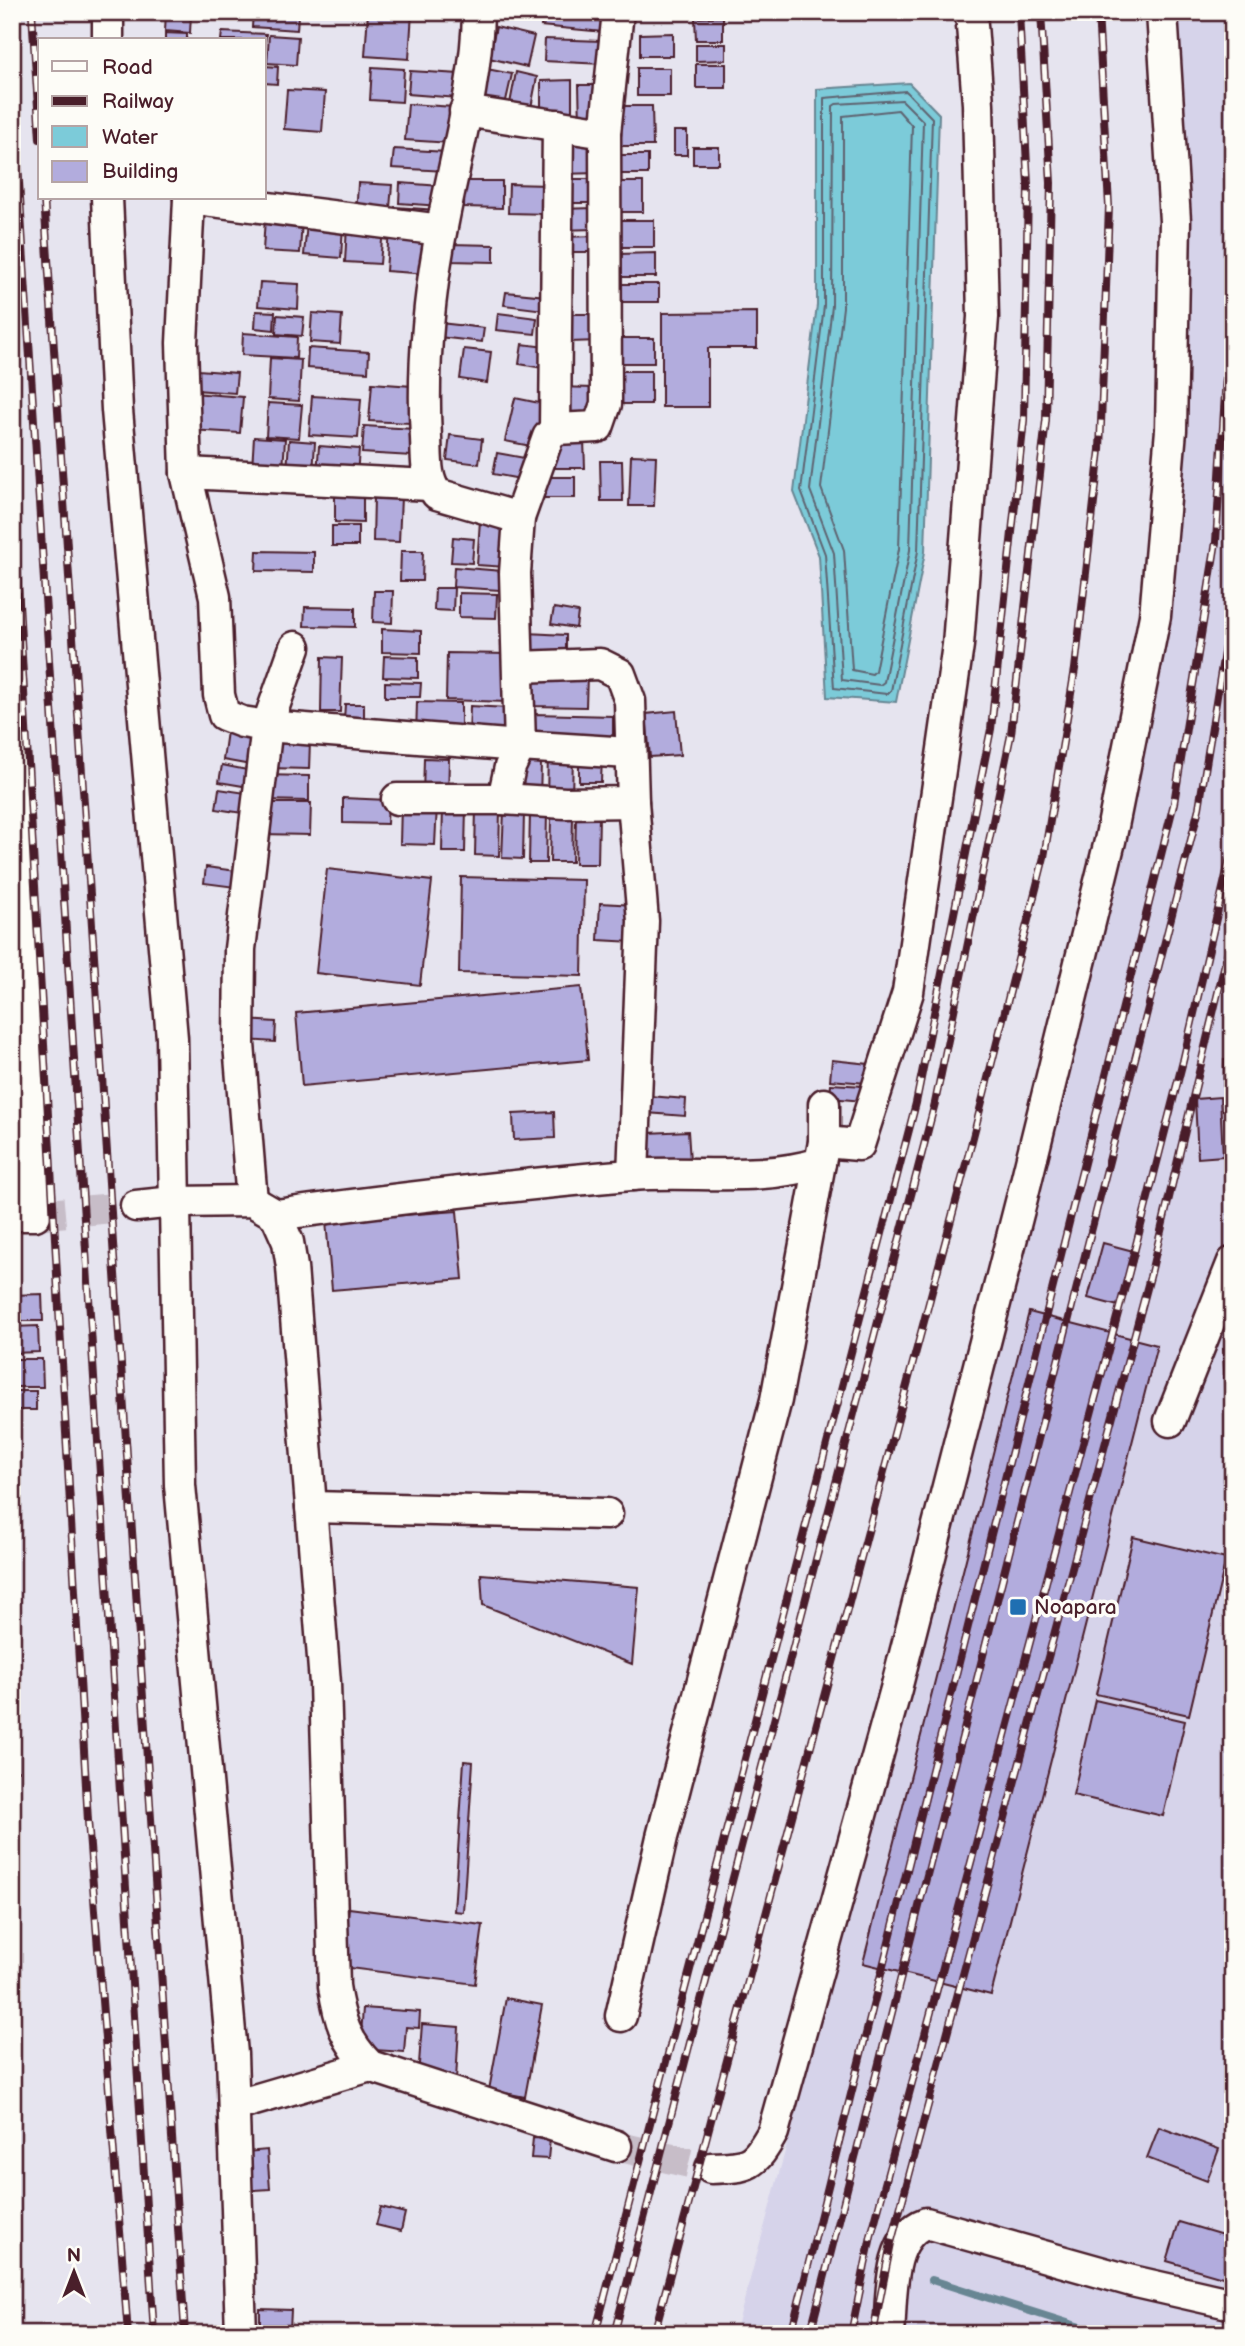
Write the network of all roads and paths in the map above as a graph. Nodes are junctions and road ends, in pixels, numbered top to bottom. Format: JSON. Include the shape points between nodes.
{"nodes":[{"id":1,"x":108,"y":12,"type":"edge"},
{"id":2,"x":478,"y":12,"type":"edge"},
{"id":3,"x":618,"y":12,"type":"edge"},
{"id":4,"x":971,"y":12,"type":"edge"},
{"id":5,"x":1162,"y":12,"type":"edge"},
{"id":6,"x":108,"y":38,"type":"edge"},
{"id":7,"x":465,"y":111,"type":"junction"},
{"id":8,"x":558,"y":125,"type":"junction"},
{"id":9,"x":605,"y":133,"type":"junction"},
{"id":10,"x":107,"y":200,"type":"edge"},
{"id":11,"x":189,"y":200,"type":"edge"},
{"id":12,"x":205,"y":200,"type":"edge"},
{"id":13,"x":441,"y":230,"type":"junction"},
{"id":14,"x":555,"y":429,"type":"junction"},
{"id":15,"x":186,"y":473,"type":"junction"},
{"id":16,"x":430,"y":485,"type":"junction"},
{"id":17,"x":519,"y":518,"type":"junction"},
{"id":18,"x":295,"y":647,"type":"dead end"},
{"id":19,"x":519,"y":667,"type":"junction"},
{"id":20,"x":267,"y":726,"type":"junction"},
{"id":21,"x":12,"y":737,"type":"edge"},
{"id":22,"x":520,"y":746,"type":"junction"},
{"id":23,"x":629,"y":753,"type":"junction"},
{"id":24,"x":397,"y":799,"type":"dead end"},
{"id":25,"x":503,"y":799,"type":"junction"},
{"id":26,"x":633,"y":802,"type":"junction"},
{"id":27,"x":824,"y":1104,"type":"dead end"},
{"id":28,"x":822,"y":1153,"type":"junction"},
{"id":29,"x":633,"y":1175,"type":"junction"},
{"id":30,"x":174,"y":1202,"type":"junction"},
{"id":31,"x":136,"y":1206,"type":"tunnel mouth"},
{"id":32,"x":264,"y":1208,"type":"junction"},
{"id":33,"x":24,"y":1215,"type":"edge"},
{"id":34,"x":1233,"y":1262,"type":"edge"},
{"id":35,"x":1170,"y":1421,"type":"dead end"},
{"id":36,"x":311,"y":1507,"type":"junction"},
{"id":37,"x":607,"y":1514,"type":"dead end"},
{"id":38,"x":621,"y":2016,"type":"dead end"},
{"id":39,"x":370,"y":2066,"type":"junction"},
{"id":40,"x":234,"y":2106,"type":"junction"},
{"id":41,"x":617,"y":2146,"type":"tunnel mouth"},
{"id":42,"x":711,"y":2168,"type":"tunnel mouth"},
{"id":43,"x":1233,"y":2304,"type":"edge"},
{"id":44,"x":241,"y":2334,"type":"edge"},
{"id":45,"x":889,"y":2334,"type":"edge"}],
"edges":[{"from":1,"to":6,"type":"street"},
{"from":2,"to":7,"type":"street"},
{"from":3,"to":9,"type":"street"},
{"from":4,"to":28,"type":"street","via":[[978,104],[982,317],[958,645],[908,992],[859,1145]]},
{"from":5,"to":42,"type":"street","via":[[1175,220],[1171,430],[1155,616],[1110,841],[896,1689],[773,2132],[753,2162]]},
{"from":7,"to":8,"type":"street"},
{"from":7,"to":13,"type":"street"},
{"from":8,"to":9,"type":"street"},
{"from":8,"to":14,"type":"street"},
{"from":9,"to":14,"type":"street","via":[[606,404],[598,427]]},
{"from":10,"to":30,"type":"street","via":[[117,410],[172,1038]]},
{"from":11,"to":15,"type":"street","via":[[182,343]]},
{"from":12,"to":13,"type":"street"},
{"from":13,"to":16,"type":"street","via":[[428,322],[424,409]]},
{"from":14,"to":17,"type":"street"},
{"from":15,"to":16,"type":"street"},
{"from":15,"to":20,"type":"street","via":[[215,597],[224,715]]},
{"from":16,"to":17,"type":"street","via":[[436,494]]},
{"from":17,"to":19,"type":"street","via":[[515,573]]},
{"from":18,"to":20,"type":"street"},
{"from":19,"to":22,"type":"street"},
{"from":19,"to":23,"type":"street","via":[[600,664],[620,674],[630,701]]},
{"from":20,"to":22,"type":"street"},
{"from":20,"to":32,"type":"street","via":[[238,995],[239,1044]]},
{"from":21,"to":33,"type":"street"},
{"from":22,"to":23,"type":"street"},
{"from":22,"to":25,"type":"street"},
{"from":23,"to":26,"type":"street"},
{"from":24,"to":25,"type":"street"},
{"from":25,"to":26,"type":"street"},
{"from":26,"to":29,"type":"street","via":[[643,921]]},
{"from":27,"to":28,"type":"street"},
{"from":28,"to":29,"type":"street","via":[[789,1172]]},
{"from":28,"to":38,"type":"street","via":[[776,1400],[662,1837]]},
{"from":29,"to":32,"type":"street"},
{"from":30,"to":31,"type":"street"},
{"from":30,"to":32,"type":"street"},
{"from":30,"to":40,"type":"street","via":[[180,1485]]},
{"from":32,"to":36,"type":"street","via":[[288,1242],[292,1267]]},
{"from":34,"to":35,"type":"street"},
{"from":36,"to":37,"type":"street"},
{"from":36,"to":39,"type":"street","via":[[325,1683],[334,1986],[339,2022],[353,2049]]},
{"from":39,"to":40,"type":"street"},
{"from":39,"to":41,"type":"street"},
{"from":40,"to":44,"type":"street"},
{"from":43,"to":45,"type":"street","via":[[1132,2281],[926,2223],[908,2234],[899,2252]]}]}
